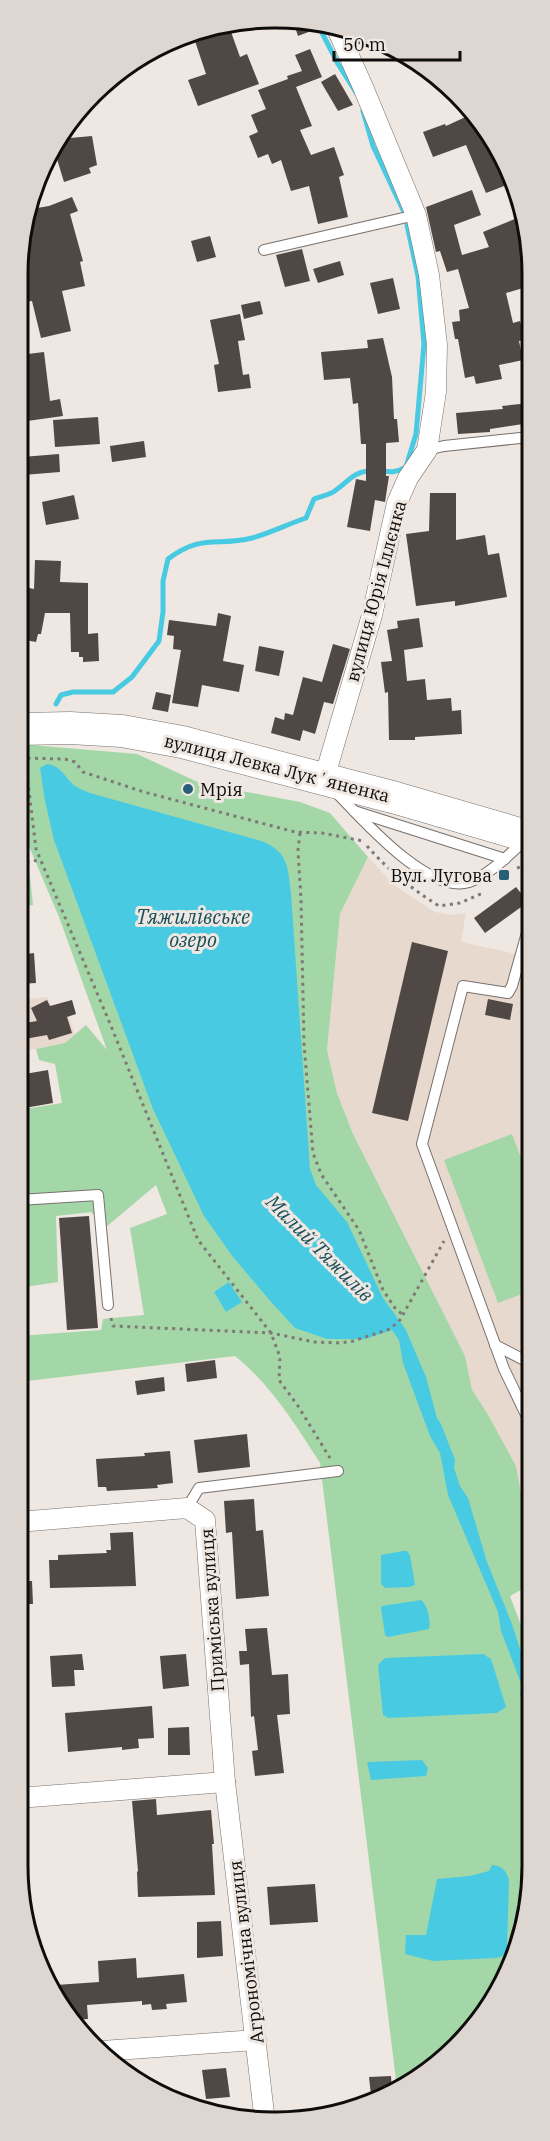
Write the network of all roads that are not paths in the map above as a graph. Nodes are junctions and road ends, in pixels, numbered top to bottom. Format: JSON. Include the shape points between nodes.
{"nodes":[{"id":1,"x":341,"y":38,"type":"edge"},
{"id":2,"x":416,"y":215,"type":"junction"},
{"id":3,"x":264,"y":250,"type":"dead end"},
{"id":4,"x":522,"y":438,"type":"edge"},
{"id":5,"x":427,"y":450,"type":"junction"},
{"id":6,"x":28,"y":742,"type":"edge"},
{"id":7,"x":324,"y":779,"type":"junction"},
{"id":8,"x":353,"y":810,"type":"junction"},
{"id":9,"x":522,"y":844,"type":"edge"},
{"id":10,"x":522,"y":850,"type":"edge"},
{"id":11,"x":505,"y":859,"type":"junction"},
{"id":12,"x":522,"y":950,"type":"edge"},
{"id":13,"x":28,"y":1199,"type":"edge"},
{"id":14,"x":108,"y":1305,"type":"road end"},
{"id":15,"x":495,"y":1345,"type":"junction"},
{"id":16,"x":522,"y":1359,"type":"edge"},
{"id":17,"x":522,"y":1406,"type":"edge"},
{"id":18,"x":338,"y":1471,"type":"road end"},
{"id":19,"x":187,"y":1508,"type":"junction"},
{"id":20,"x":28,"y":1521,"type":"edge"},
{"id":21,"x":225,"y":1782,"type":"junction"},
{"id":22,"x":28,"y":1797,"type":"edge"},
{"id":23,"x":256,"y":2040,"type":"junction"},
{"id":24,"x":111,"y":2050,"type":"edge"},
{"id":25,"x":264,"y":2112,"type":"edge"}],
"edges":[{"from":1,"to":2,"type":"street","name":"вулиця Юрія Іллєнка"},
{"from":2,"to":3,"type":"lane"},
{"from":2,"to":5,"type":"street","name":"вулиця Юрія Іллєнка","via":[[429,275],[437,345],[436,392]]},
{"from":4,"to":5,"type":"lane"},
{"from":5,"to":7,"type":"street","name":"вулиця Юрія Іллєнка","via":[[397,503],[372,615]]},
{"from":6,"to":7,"type":"main road","name":"вулиця Левка Лукʼяненка","via":[[70,728],[122,731],[182,742]]},
{"from":7,"to":8,"type":"lane"},
{"from":7,"to":9,"type":"main road","name":"вулиця Левка Лукʼяненка"},
{"from":8,"to":11,"type":"lane"},
{"from":8,"to":11,"type":"lane","via":[[411,864],[439,881],[468,883]]},
{"from":10,"to":11,"type":"lane"},
{"from":12,"to":15,"type":"lane","via":[[508,993],[463,986],[422,1144]]},
{"from":13,"to":14,"type":"lane","via":[[98,1195]]},
{"from":15,"to":16,"type":"lane"},
{"from":15,"to":17,"type":"lane"},
{"from":18,"to":19,"type":"lane","via":[[199,1488]]},
{"from":19,"to":20,"type":"street","name":"Приміська вулиця"},
{"from":19,"to":21,"type":"street","name":"Приміська вулиця","via":[[205,1520]]},
{"from":21,"to":22,"type":"street"},
{"from":21,"to":23,"type":"street","name":"Агрономічна вулиця"},
{"from":23,"to":24,"type":"street"},
{"from":23,"to":25,"type":"street","name":"Агрономічна вулиця"}]}
